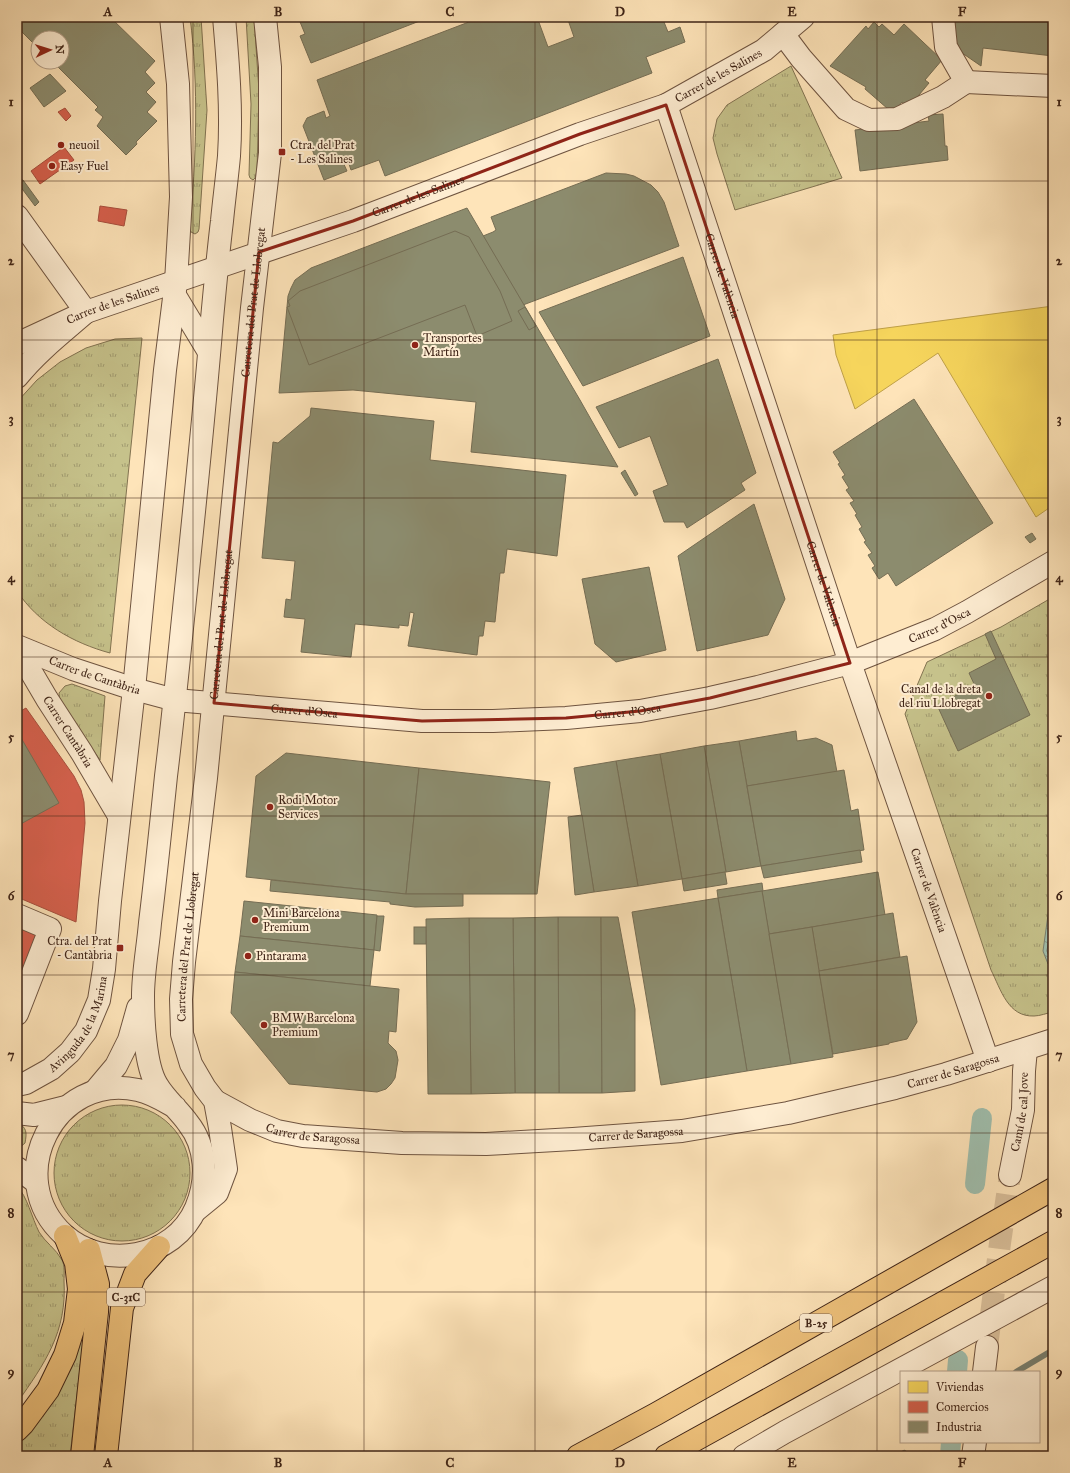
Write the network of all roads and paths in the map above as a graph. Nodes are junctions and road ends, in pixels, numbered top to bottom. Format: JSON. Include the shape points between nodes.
{"nodes":[{"id":1,"x":172,"y":17,"type":"edge"},
{"id":2,"x":224,"y":17,"type":"edge"},
{"id":3,"x":265,"y":17,"type":"edge"},
{"id":4,"x":803,"y":17,"type":"edge"},
{"id":5,"x":943,"y":17,"type":"edge"},
{"id":6,"x":783,"y":34,"type":"junction"},
{"id":7,"x":966,"y":82,"type":"junction"},
{"id":8,"x":1053,"y":86,"type":"edge"},
{"id":9,"x":666,"y":105,"type":"junction"},
{"id":10,"x":17,"y":216,"type":"edge"},
{"id":11,"x":259,"y":252,"type":"junction"},
{"id":12,"x":217,"y":268,"type":"junction"},
{"id":13,"x":175,"y":288,"type":"junction"},
{"id":14,"x":86,"y":312,"type":"junction"},
{"id":15,"x":17,"y":344,"type":"edge"},
{"id":16,"x":209,"y":352,"type":"junction"},
{"id":17,"x":17,"y":377,"type":"edge"},
{"id":18,"x":1053,"y":562,"type":"edge"},
{"id":19,"x":17,"y":647,"type":"edge"},
{"id":20,"x":850,"y":662,"type":"junction"},
{"id":21,"x":134,"y":690,"type":"junction"},
{"id":22,"x":175,"y":700,"type":"junction"},
{"id":23,"x":214,"y":703,"type":"junction"},
{"id":24,"x":119,"y":816,"type":"junction"},
{"id":25,"x":17,"y":915,"type":"edge"},
{"id":26,"x":143,"y":993,"type":"junction"},
{"id":27,"x":17,"y":1014,"type":"edge"},
{"id":28,"x":1053,"y":1040,"type":"edge"},
{"id":29,"x":1026,"y":1049,"type":"junction"},
{"id":30,"x":988,"y":1061,"type":"junction"},
{"id":31,"x":17,"y":1085,"type":"edge"},
{"id":32,"x":95,"y":1091,"type":"junction"},
{"id":33,"x":215,"y":1102,"type":"junction"},
{"id":34,"x":66,"y":1108,"type":"junction"},
{"id":35,"x":175,"y":1108,"type":"junction"},
{"id":36,"x":17,"y":1114,"type":"edge"},
{"id":37,"x":17,"y":1168,"type":"edge"},
{"id":38,"x":1010,"y":1175,"type":"tunnel mouth"},
{"id":39,"x":36,"y":1182,"type":"junction"},
{"id":40,"x":1053,"y":1189,"type":"edge"},
{"id":41,"x":195,"y":1212,"type":"junction"},
{"id":42,"x":65,"y":1236,"type":"junction"},
{"id":43,"x":1053,"y":1242,"type":"edge"},
{"id":44,"x":159,"y":1247,"type":"junction"},
{"id":45,"x":89,"y":1250,"type":"junction"},
{"id":46,"x":1053,"y":1288,"type":"edge"},
{"id":47,"x":987,"y":1347,"type":"tunnel mouth"},
{"id":48,"x":116,"y":1357,"type":"junction"},
{"id":49,"x":984,"y":1371,"type":"edge"},
{"id":50,"x":17,"y":1430,"type":"edge"},
{"id":51,"x":975,"y":1443,"type":"edge"},
{"id":52,"x":82,"y":1456,"type":"edge"},
{"id":53,"x":106,"y":1456,"type":"edge"},
{"id":54,"x":118,"y":1456,"type":"edge"},
{"id":55,"x":578,"y":1456,"type":"edge"},
{"id":56,"x":666,"y":1456,"type":"edge"},
{"id":57,"x":744,"y":1456,"type":"edge"},
{"id":58,"x":973,"y":1456,"type":"edge"}],
"edges":[{"from":1,"to":13,"type":"street","via":[[178,84],[181,198]]},
{"from":2,"to":12,"type":"street","via":[[229,75],[229,155]]},
{"from":3,"to":11,"type":"street","name":"Carretera del Prat de Llobregat","via":[[270,66],[270,154]]},
{"from":4,"to":6,"type":"street","name":"Carrer de les Salines"},
{"from":5,"to":7,"type":"street","via":[[946,47]]},
{"from":6,"to":7,"type":"street","via":[[846,108],[869,120],[897,119],[943,97]]},
{"from":6,"to":9,"type":"street","name":"Carrer de les Salines","via":[[764,50]]},
{"from":7,"to":8,"type":"street"},
{"from":9,"to":11,"type":"street","name":"Carrer de les Salines","via":[[580,134],[353,221]]},
{"from":9,"to":20,"type":"street","name":"Carrer de València"},
{"from":10,"to":14,"type":"street"},
{"from":11,"to":12,"type":"street","name":"Carrer de les Salines"},
{"from":11,"to":23,"type":"street","name":"Carretera del Prat de Llobregat"},
{"from":12,"to":13,"type":"street","name":"Carrer de les Salines"},
{"from":12,"to":16,"type":"street"},
{"from":13,"to":14,"type":"street","name":"Carrer de les Salines"},
{"from":13,"to":16,"type":"street"},
{"from":13,"to":21,"type":"street"},
{"from":14,"to":15,"type":"street","name":"Carrer de les Salines"},
{"from":14,"to":17,"type":"street"},
{"from":16,"to":22,"type":"street"},
{"from":18,"to":20,"type":"street","name":"Carrer d'Osca","via":[[934,629]]},
{"from":19,"to":21,"type":"street","name":"Carrer de Cantàbria"},
{"from":19,"to":24,"type":"street","name":"Carrer Cantàbria"},
{"from":20,"to":23,"type":"street","name":"Carrer d'Osca","via":[[710,698],[640,711],[566,718],[422,721]]},
{"from":20,"to":30,"type":"street","name":"Carrer de València"},
{"from":21,"to":22,"type":"street","name":"Carrer de Cantàbria"},
{"from":21,"to":24,"type":"street"},
{"from":22,"to":23,"type":"street","name":"Carrer d'Osca"},
{"from":22,"to":26,"type":"street"},
{"from":23,"to":33,"type":"street","name":"Carretera del Prat de Llobregat","via":[[184,962],[180,1018],[191,1064]]},
{"from":24,"to":31,"type":"street","name":"Avinguda de la Marina","via":[[99,1000],[86,1031],[70,1052],[51,1069],[26,1083]]},
{"from":25,"to":27,"type":"street","via":[[50,929]]},
{"from":26,"to":32,"type":"street","via":[[128,1040],[116,1066]]},
{"from":26,"to":35,"type":"street","via":[[145,1043],[155,1082]]},
{"from":28,"to":29,"type":"street","name":"Carrer de Saragossa"},
{"from":29,"to":30,"type":"street","name":"Carrer de Saragossa"},
{"from":29,"to":38,"type":"street","name":"Camí de cal Jove","via":[[1023,1110]]},
{"from":30,"to":33,"type":"street","name":"Carrer de Saragossa","via":[[895,1088],[788,1112],[682,1131],[486,1144],[402,1143],[303,1136],[277,1131]]},
{"from":32,"to":34,"type":"street","via":[[79,1098]]},
{"from":32,"to":35,"type":"street","via":[[137,1089],[157,1096]]},
{"from":33,"to":41,"type":"street","name":"Carretera del Prat de Llobregat","via":[[226,1169],[217,1193]]},
{"from":34,"to":36,"type":"street","via":[[34,1115]]},
{"from":34,"to":39,"type":"street","via":[[52,1123],[42,1141],[37,1161]]},
{"from":35,"to":41,"type":"street","via":[[190,1124],[200,1145],[204,1175]]},
{"from":37,"to":39,"type":"street"},
{"from":39,"to":42,"type":"street","via":[[46,1211]]},
{"from":40,"to":55,"type":"highway","number":"B-25"},
{"from":41,"to":44,"type":"street","via":[[179,1232]]},
{"from":42,"to":45,"type":"street"},
{"from":42,"to":50,"type":"highway","via":[[76,1263],[79,1289],[75,1323],[66,1355],[48,1390]]},
{"from":43,"to":56,"type":"highway"},
{"from":44,"to":45,"type":"street","via":[[132,1256],[117,1256]]},
{"from":44,"to":48,"type":"highway","number":"C-31C","via":[[135,1274],[128,1291],[122,1308]]},
{"from":45,"to":52,"type":"highway","number":"C-31C","via":[[98,1284]]},
{"from":46,"to":57,"type":"street"},
{"from":47,"to":49,"type":"street"},
{"from":48,"to":53,"type":"highway","number":"C-31C"},
{"from":48,"to":54,"type":"highway","via":[[120,1391]]},
{"from":51,"to":58,"type":"street"}]}
